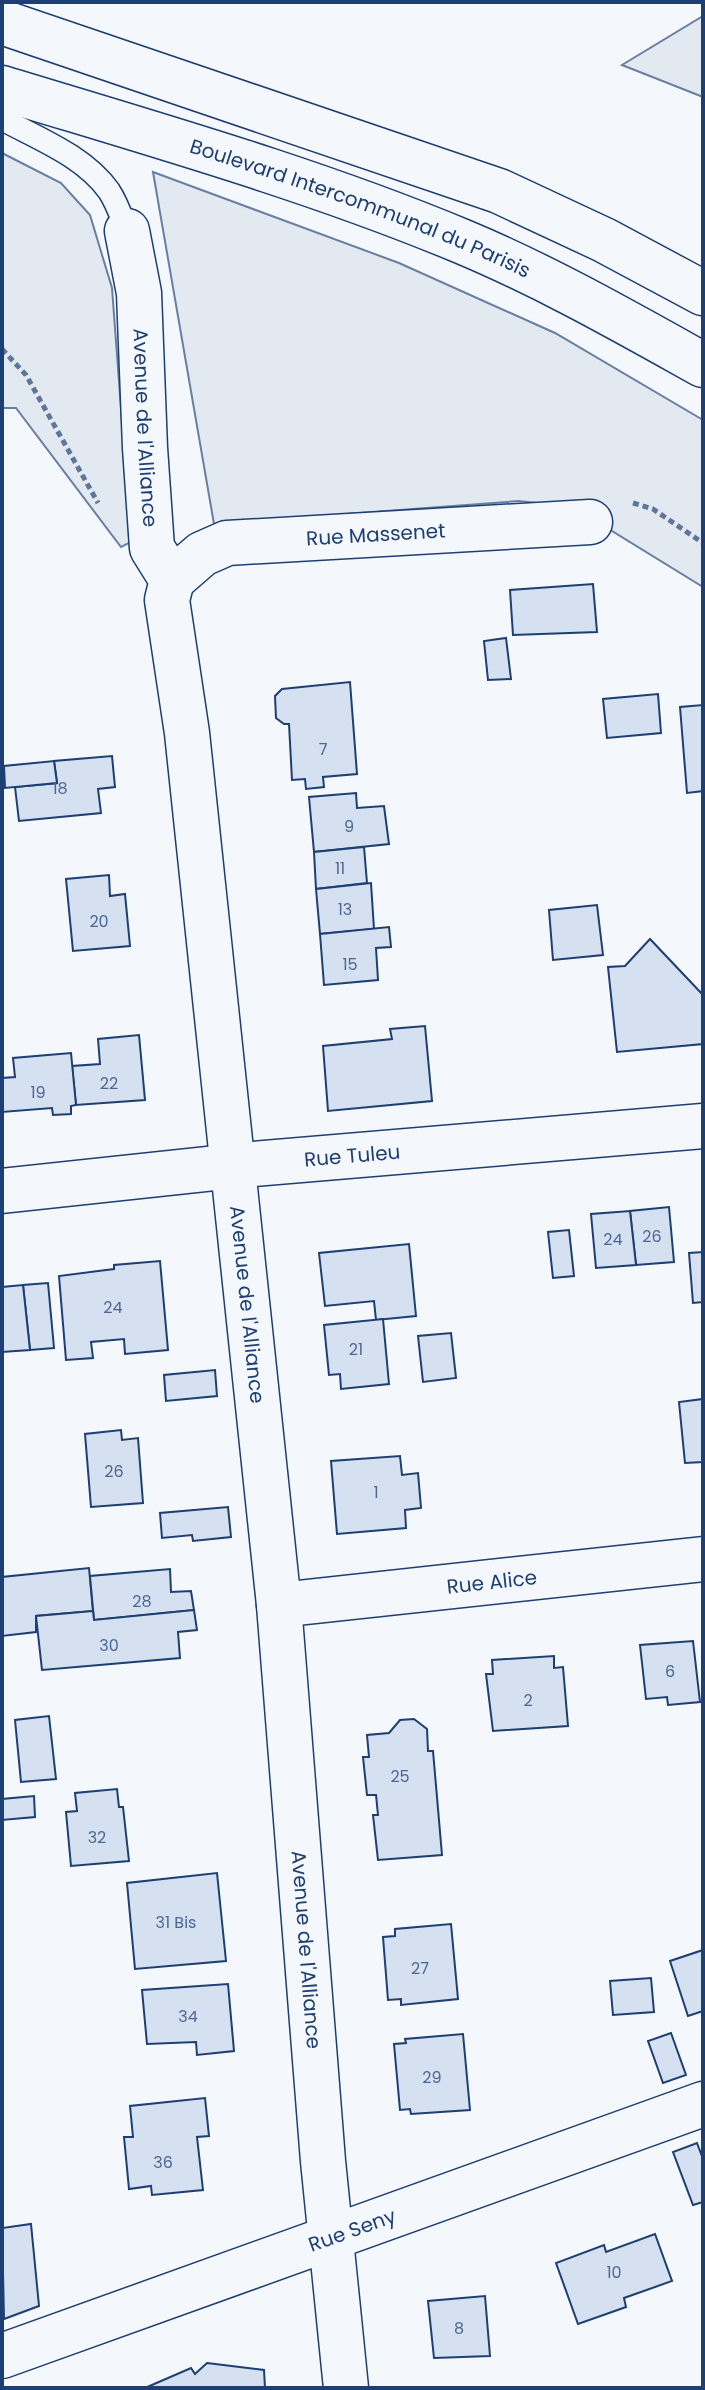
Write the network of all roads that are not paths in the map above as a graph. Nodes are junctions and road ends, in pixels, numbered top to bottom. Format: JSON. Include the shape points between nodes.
{"nodes":[{"id":1,"x":2,"y":22,"type":"edge"},
{"id":2,"x":2,"y":88,"type":"edge"},
{"id":3,"x":2,"y":119,"type":"edge"},
{"id":4,"x":127,"y":231,"type":"joint"},
{"id":5,"x":703,"y":293,"type":"edge"},
{"id":6,"x":703,"y":365,"type":"edge"},
{"id":7,"x":590,"y":522,"type":"dead end"},
{"id":8,"x":172,"y":580,"type":"junction"},
{"id":9,"x":703,"y":1126,"type":"edge"},
{"id":10,"x":233,"y":1167,"type":"junction"},
{"id":11,"x":2,"y":1191,"type":"edge"},
{"id":12,"x":703,"y":1559,"type":"edge"},
{"id":13,"x":279,"y":1605,"type":"junction"},
{"id":14,"x":703,"y":2104,"type":"edge"},
{"id":15,"x":330,"y":2237,"type":"junction"},
{"id":16,"x":2,"y":2356,"type":"edge"},
{"id":17,"x":346,"y":2388,"type":"edge"}],
"edges":[{"from":1,"to":5,"type":"main road","via":[[499,191]]},
{"from":2,"to":6,"type":"main road","name":"Boulevard Intercommunal du Parisis","via":[[273,172],[460,241]]},
{"from":3,"to":4,"type":"lane","via":[[90,170],[110,193]]},
{"from":4,"to":8,"type":"main road","name":"Avenue de l'Alliance","via":[[139,293],[152,548]]},
{"from":7,"to":8,"type":"main road","name":"Rue Massenet","via":[[227,543],[202,554]]},
{"from":8,"to":10,"type":"main road","name":"Avenue de l'Alliance","via":[[167,600],[187,733]]},
{"from":9,"to":10,"type":"main road","name":"Rue Tuleu"},
{"from":10,"to":11,"type":"main road","name":"Rue Tuleu"},
{"from":10,"to":13,"type":"main road","name":"Avenue de l'Alliance"},
{"from":12,"to":13,"type":"main road","name":"Rue Alice"},
{"from":13,"to":15,"type":"main road","name":"Avenue de l'Alliance"},
{"from":14,"to":15,"type":"main road","name":"Rue Seny"},
{"from":15,"to":16,"type":"main road","name":"Rue Seny"},
{"from":15,"to":17,"type":"main road","name":"Avenue de l'Alliance"}]}
